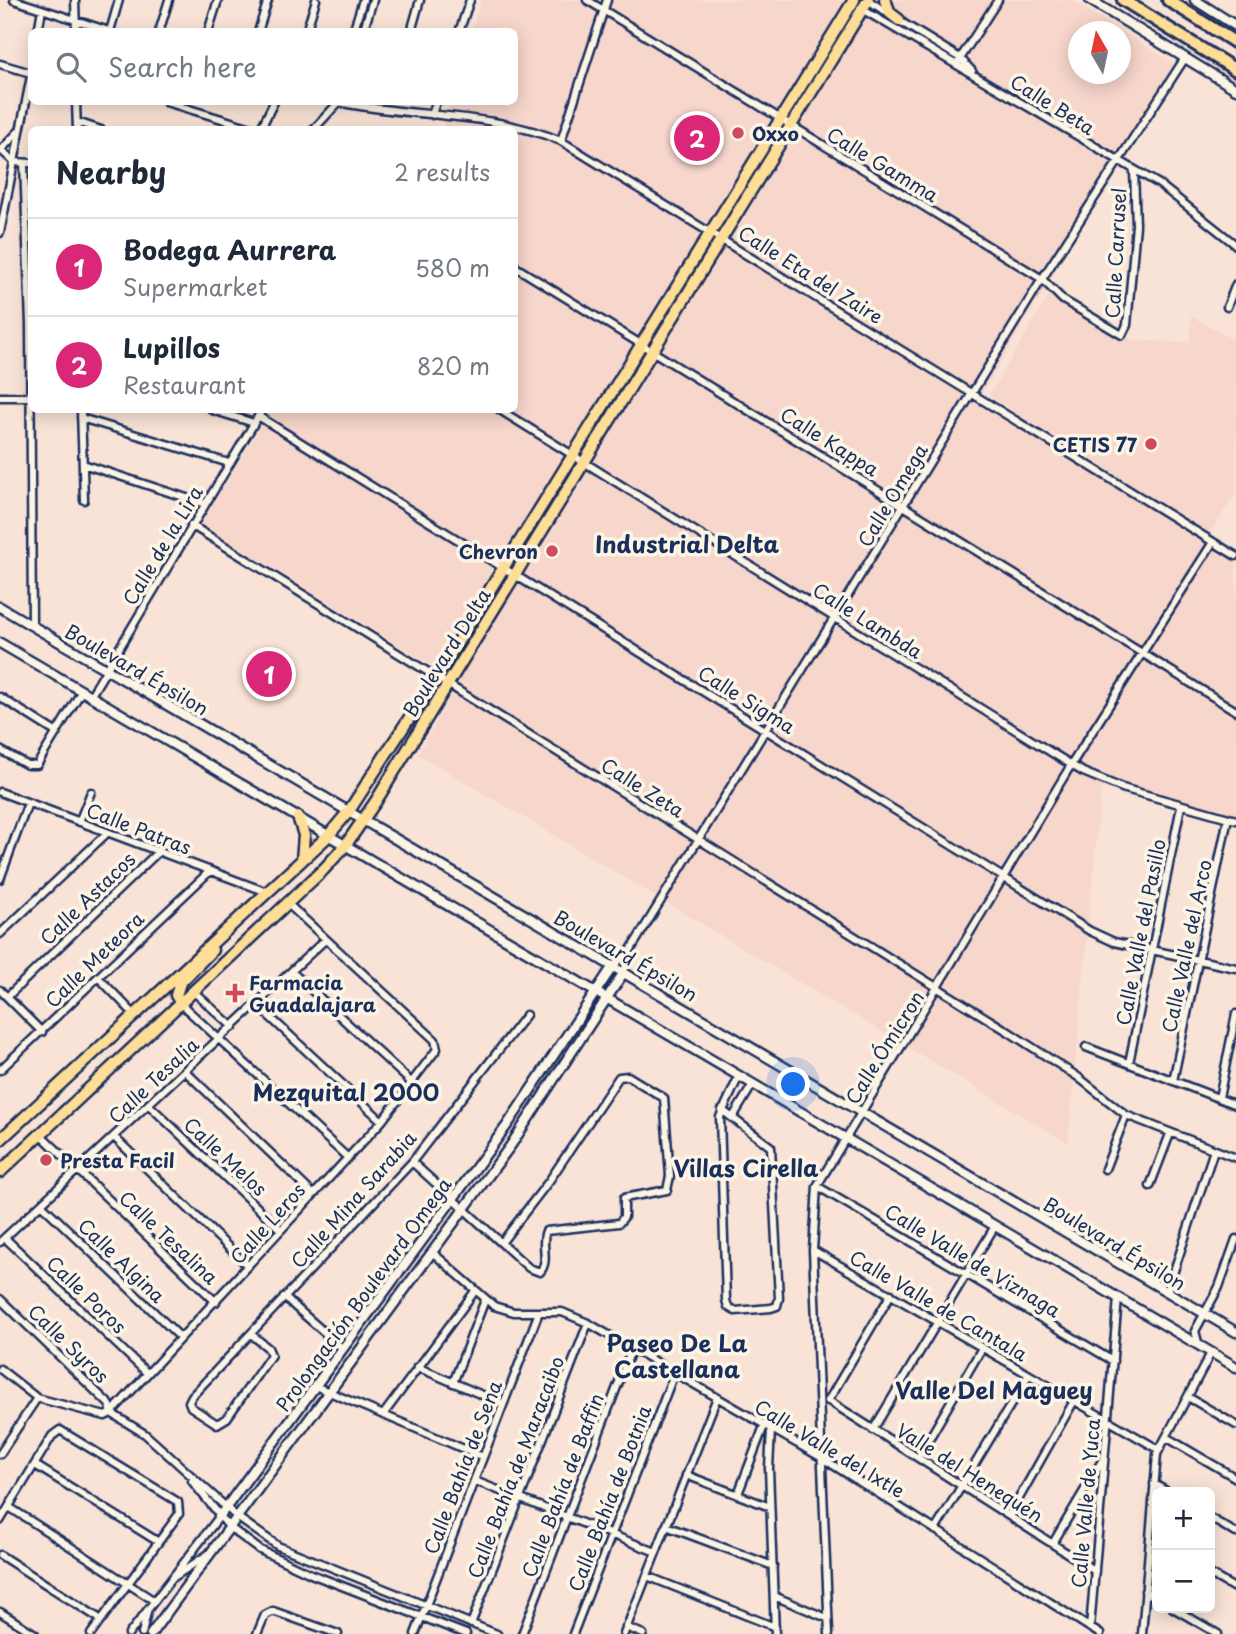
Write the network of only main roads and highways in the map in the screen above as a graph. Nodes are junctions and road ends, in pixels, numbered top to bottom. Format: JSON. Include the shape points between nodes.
{"nodes":[{"id":1,"x":868,"y":0,"type":"edge"},
{"id":2,"x":885,"y":0,"type":"edge"},
{"id":3,"x":1123,"y":0,"type":"edge"},
{"id":4,"x":1168,"y":0,"type":"edge"},
{"id":5,"x":855,"y":3,"type":"edge"},
{"id":6,"x":898,"y":20,"type":"road end"},
{"id":7,"x":1236,"y":43,"type":"edge"},
{"id":8,"x":1236,"y":70,"type":"edge"},
{"id":9,"x":298,"y":817,"type":"road end"},
{"id":10,"x":302,"y":860,"type":"junction"},
{"id":11,"x":217,"y":940,"type":"junction"},
{"id":12,"x":181,"y":1004,"type":"junction"},
{"id":13,"x":0,"y":1140,"type":"edge"},
{"id":14,"x":0,"y":1172,"type":"edge"}],
"edges":[{"from":1,"to":5,"type":"main road","name":"Boulevard Delta"},
{"from":2,"to":6,"type":"main road"},
{"from":3,"to":8,"type":"highway"},
{"from":4,"to":7,"type":"highway"},
{"from":5,"to":10,"type":"main road","name":"Boulevard Delta","via":[[436,677],[349,811]]},
{"from":5,"to":12,"type":"main road","name":"Boulevard Delta","via":[[790,127],[364,820],[288,904]]},
{"from":9,"to":10,"type":"main road"},
{"from":10,"to":11,"type":"main road","name":"Boulevard Delta"},
{"from":11,"to":12,"type":"main road","via":[[180,984],[177,995]]},
{"from":11,"to":13,"type":"main road","name":"Boulevard Delta"},
{"from":12,"to":14,"type":"main road","name":"Boulevard Delta"}]}
